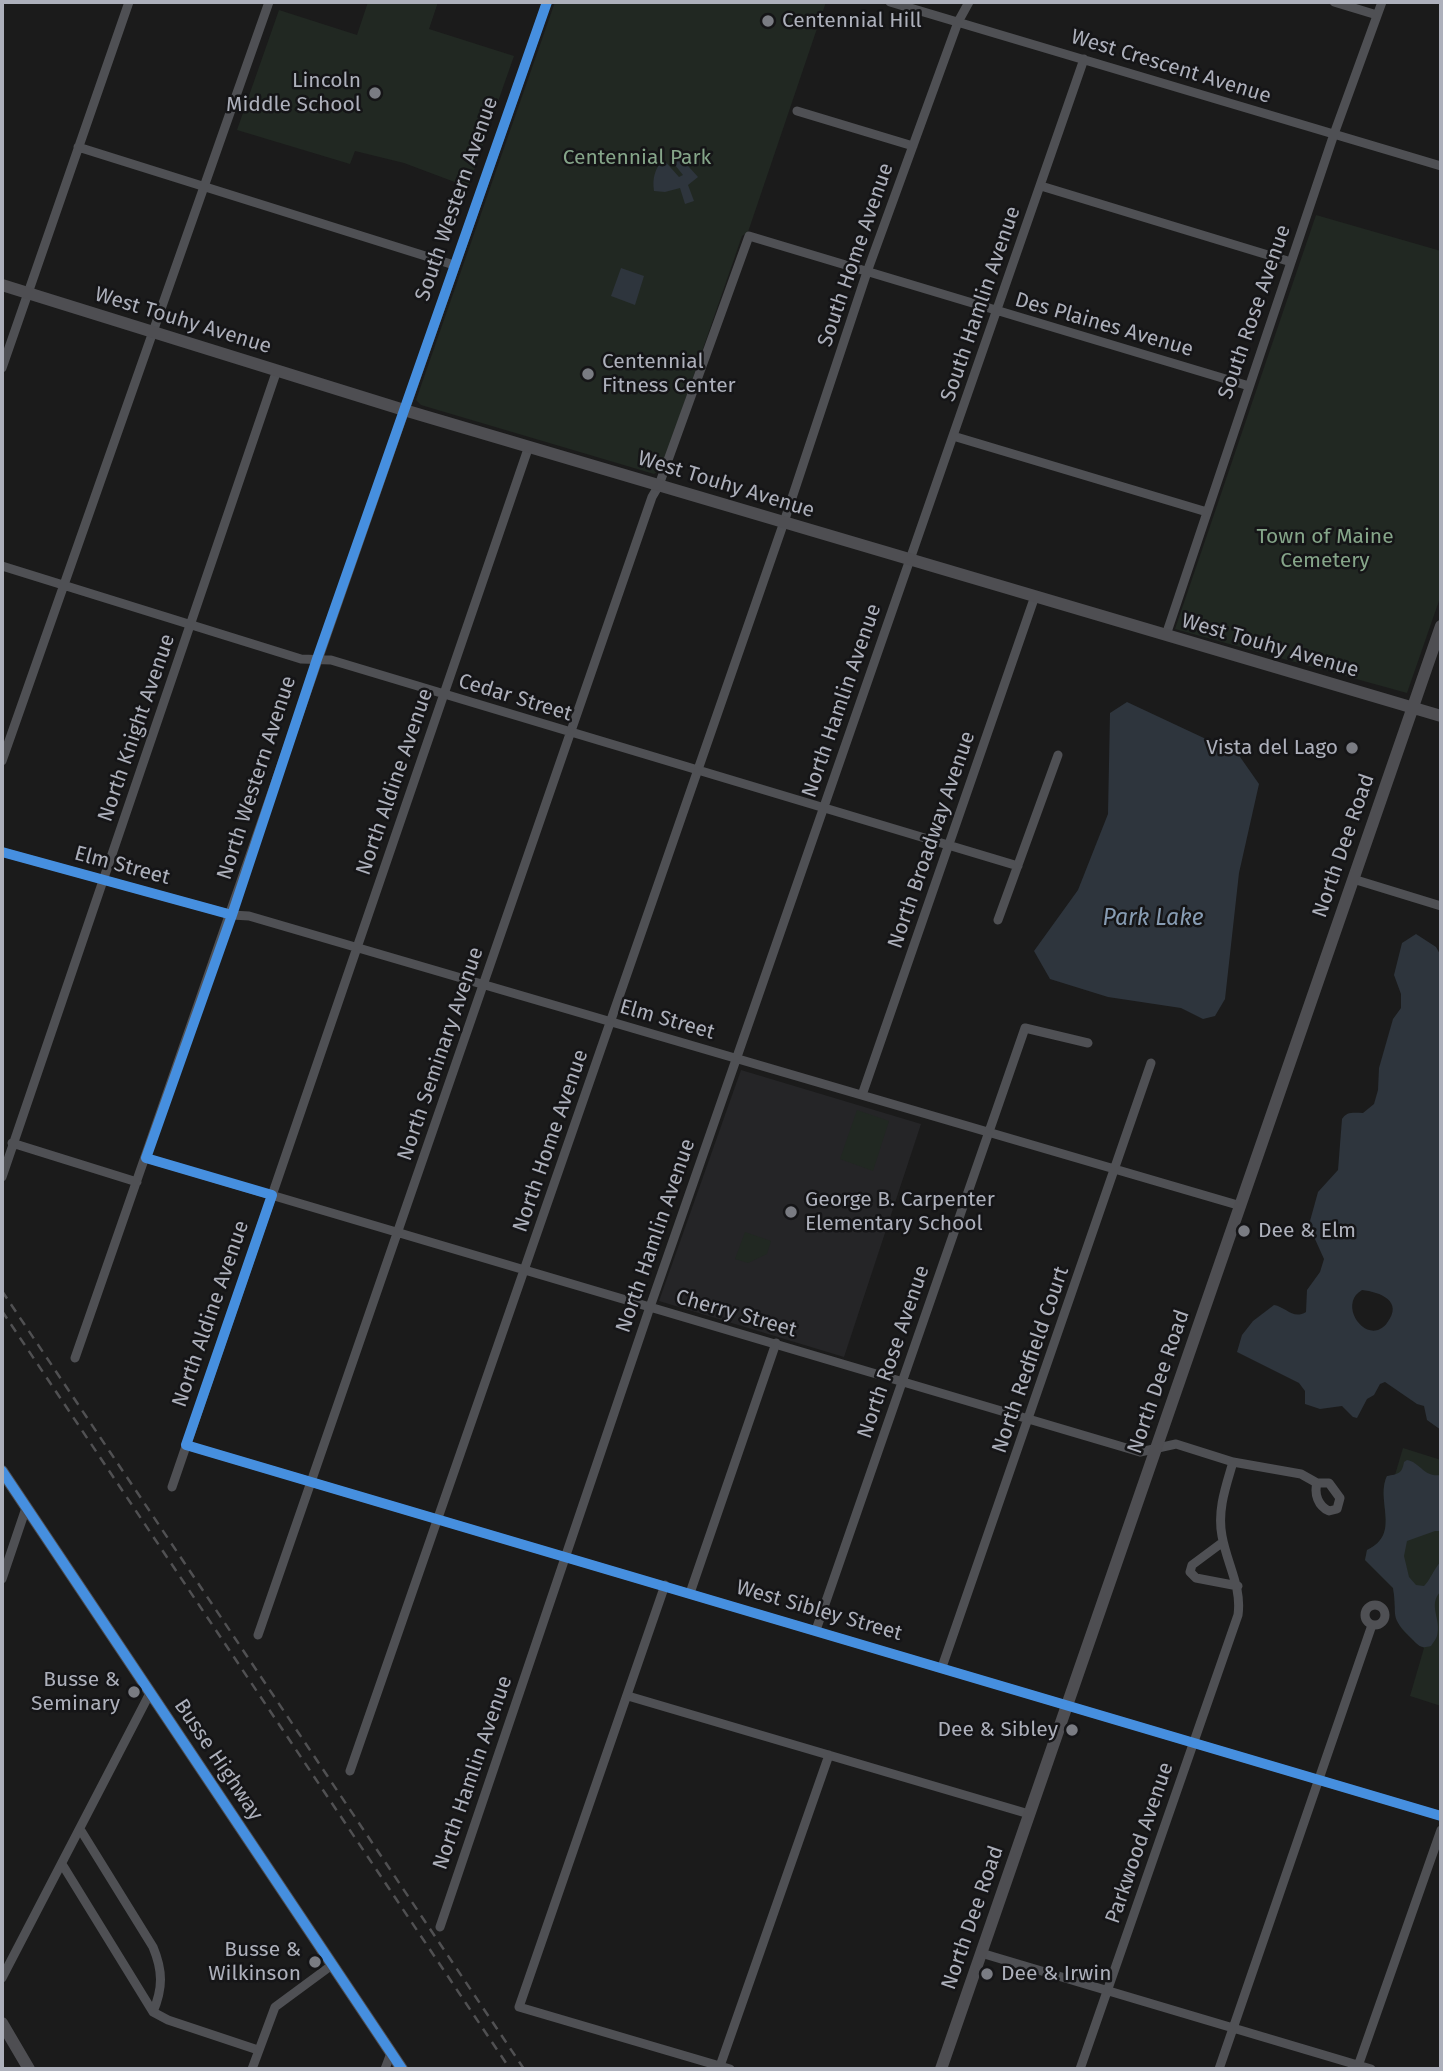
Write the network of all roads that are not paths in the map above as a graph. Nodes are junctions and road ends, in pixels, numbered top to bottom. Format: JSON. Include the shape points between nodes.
{"nodes":[{"id":1,"x":129,"y":2,"type":"edge"},
{"id":2,"x":269,"y":2,"type":"edge"},
{"id":3,"x":547,"y":2,"type":"edge"},
{"id":4,"x":890,"y":2,"type":"edge"},
{"id":5,"x":969,"y":2,"type":"edge"},
{"id":6,"x":1334,"y":2,"type":"edge"},
{"id":7,"x":1382,"y":2,"type":"edge"},
{"id":8,"x":1377,"y":15,"type":"junction"},
{"id":9,"x":958,"y":22,"type":"junction"},
{"id":10,"x":1084,"y":59,"type":"junction"},
{"id":11,"x":797,"y":111,"type":"dead end"},
{"id":12,"x":1334,"y":134,"type":"junction"},
{"id":13,"x":913,"y":146,"type":"junction"},
{"id":14,"x":78,"y":147,"type":"junction"},
{"id":15,"x":1441,"y":166,"type":"edge"},
{"id":16,"x":1041,"y":186,"type":"junction"},
{"id":17,"x":204,"y":187,"type":"junction"},
{"id":18,"x":749,"y":236,"type":"joint"},
{"id":19,"x":1291,"y":262,"type":"junction"},
{"id":20,"x":454,"y":265,"type":"junction"},
{"id":21,"x":867,"y":272,"type":"junction"},
{"id":22,"x":2,"y":285,"type":"edge"},
{"id":23,"x":28,"y":293,"type":"junction"},
{"id":24,"x":996,"y":312,"type":"junction"},
{"id":25,"x":152,"y":331,"type":"junction"},
{"id":26,"x":2,"y":368,"type":"edge"},
{"id":27,"x":277,"y":370,"type":"junction"},
{"id":28,"x":1249,"y":386,"type":"junction"},
{"id":29,"x":404,"y":410,"type":"junction"},
{"id":30,"x":953,"y":436,"type":"junction"},
{"id":31,"x":529,"y":446,"type":"junction"},
{"id":32,"x":659,"y":485,"type":"junction"},
{"id":33,"x":1207,"y":512,"type":"junction"},
{"id":34,"x":784,"y":522,"type":"junction"},
{"id":35,"x":909,"y":559,"type":"junction"},
{"id":36,"x":2,"y":566,"type":"edge"},
{"id":37,"x":64,"y":585,"type":"junction"},
{"id":38,"x":1035,"y":596,"type":"junction"},
{"id":39,"x":191,"y":625,"type":"junction"},
{"id":40,"x":1441,"y":626,"type":"edge"},
{"id":41,"x":1166,"y":635,"type":"junction"},
{"id":42,"x":317,"y":659,"type":"junction"},
{"id":43,"x":444,"y":694,"type":"junction"},
{"id":44,"x":1413,"y":708,"type":"junction"},
{"id":45,"x":1441,"y":716,"type":"edge"},
{"id":46,"x":570,"y":733,"type":"junction"},
{"id":47,"x":1058,"y":755,"type":"dead end"},
{"id":48,"x":2,"y":761,"type":"edge"},
{"id":49,"x":697,"y":772,"type":"junction"},
{"id":50,"x":823,"y":808,"type":"junction"},
{"id":51,"x":949,"y":846,"type":"junction"},
{"id":52,"x":2,"y":852,"type":"edge"},
{"id":53,"x":1017,"y":866,"type":"junction"},
{"id":54,"x":1353,"y":879,"type":"junction"},
{"id":55,"x":103,"y":881,"type":"junction"},
{"id":56,"x":1441,"y":906,"type":"edge"},
{"id":57,"x":232,"y":915,"type":"junction"},
{"id":58,"x":998,"y":920,"type":"dead end"},
{"id":59,"x":357,"y":948,"type":"junction"},
{"id":60,"x":483,"y":985,"type":"junction"},
{"id":61,"x":611,"y":1022,"type":"junction"},
{"id":62,"x":1088,"y":1043,"type":"dead end"},
{"id":63,"x":736,"y":1059,"type":"junction"},
{"id":64,"x":1151,"y":1063,"type":"dead end"},
{"id":65,"x":862,"y":1096,"type":"junction"},
{"id":66,"x":989,"y":1132,"type":"junction"},
{"id":67,"x":12,"y":1143,"type":"junction"},
{"id":68,"x":146,"y":1158,"type":"junction"},
{"id":69,"x":1115,"y":1169,"type":"junction"},
{"id":70,"x":2,"y":1177,"type":"edge"},
{"id":71,"x":138,"y":1182,"type":"junction"},
{"id":72,"x":272,"y":1195,"type":"junction"},
{"id":73,"x":1241,"y":1206,"type":"junction"},
{"id":74,"x":399,"y":1232,"type":"junction"},
{"id":75,"x":524,"y":1270,"type":"junction"},
{"id":76,"x":650,"y":1307,"type":"junction"},
{"id":77,"x":776,"y":1343,"type":"junction"},
{"id":78,"x":75,"y":1358,"type":"dead end"},
{"id":79,"x":902,"y":1381,"type":"junction"},
{"id":80,"x":1029,"y":1419,"type":"junction"},
{"id":81,"x":186,"y":1445,"type":"junction"},
{"id":82,"x":1157,"y":1448,"type":"junction"},
{"id":83,"x":1233,"y":1462,"type":"junction"},
{"id":84,"x":2,"y":1471,"type":"edge"},
{"id":85,"x":312,"y":1481,"type":"junction"},
{"id":86,"x":1317,"y":1483,"type":"dead end"},
{"id":87,"x":172,"y":1487,"type":"dead end"},
{"id":88,"x":26,"y":1508,"type":"junction"},
{"id":89,"x":439,"y":1519,"type":"junction"},
{"id":90,"x":1223,"y":1542,"type":"junction"},
{"id":91,"x":564,"y":1556,"type":"junction"},
{"id":92,"x":2,"y":1579,"type":"edge"},
{"id":93,"x":665,"y":1586,"type":"junction"},
{"id":94,"x":1238,"y":1586,"type":"junction"},
{"id":95,"x":690,"y":1593,"type":"junction"},
{"id":96,"x":1372,"y":1625,"type":"dead end"},
{"id":97,"x":816,"y":1630,"type":"junction"},
{"id":98,"x":258,"y":1635,"type":"dead end"},
{"id":99,"x":942,"y":1667,"type":"junction"},
{"id":100,"x":150,"y":1693,"type":"junction"},
{"id":101,"x":628,"y":1696,"type":"junction"},
{"id":102,"x":1068,"y":1704,"type":"junction"},
{"id":103,"x":1194,"y":1742,"type":"junction"},
{"id":104,"x":828,"y":1755,"type":"junction"},
{"id":105,"x":351,"y":1771,"type":"dead end"},
{"id":106,"x":1320,"y":1780,"type":"junction"},
{"id":107,"x":1029,"y":1814,"type":"junction"},
{"id":108,"x":1441,"y":1816,"type":"edge"},
{"id":109,"x":80,"y":1829,"type":"junction"},
{"id":110,"x":1441,"y":1830,"type":"edge"},
{"id":111,"x":62,"y":1864,"type":"junction"},
{"id":112,"x":440,"y":1927,"type":"dead end"},
{"id":113,"x":982,"y":1953,"type":"junction"},
{"id":114,"x":332,"y":1965,"type":"junction"},
{"id":115,"x":2,"y":1978,"type":"edge"},
{"id":116,"x":1107,"y":1991,"type":"junction"},
{"id":117,"x":153,"y":2012,"type":"junction"},
{"id":118,"x":4,"y":2027,"type":"edge"},
{"id":119,"x":1233,"y":2028,"type":"junction"},
{"id":120,"x":2,"y":2044,"type":"edge"},
{"id":121,"x":258,"y":2050,"type":"junction"},
{"id":122,"x":391,"y":2053,"type":"junction"},
{"id":123,"x":1358,"y":2067,"type":"edge"},
{"id":124,"x":725,"y":2068,"type":"edge"},
{"id":125,"x":30,"y":2069,"type":"edge"},
{"id":126,"x":252,"y":2069,"type":"edge"},
{"id":127,"x":385,"y":2069,"type":"edge"},
{"id":128,"x":402,"y":2069,"type":"edge"},
{"id":129,"x":941,"y":2069,"type":"edge"},
{"id":130,"x":1080,"y":2069,"type":"edge"},
{"id":131,"x":1219,"y":2069,"type":"edge"},
{"id":132,"x":1371,"y":2069,"type":"edge"}],
"edges":[{"from":1,"to":14,"type":"street"},
{"from":2,"to":17,"type":"street"},
{"from":3,"to":20,"type":"street","name":"South Western Avenue"},
{"from":4,"to":9,"type":"street","name":"West Crescent Avenue"},
{"from":5,"to":9,"type":"street","name":"South Home Avenue"},
{"from":6,"to":8,"type":"street"},
{"from":7,"to":8,"type":"street","name":"South Rose Avenue"},
{"from":8,"to":12,"type":"street","name":"South Rose Avenue"},
{"from":9,"to":10,"type":"street","name":"West Crescent Avenue"},
{"from":9,"to":13,"type":"street","name":"South Home Avenue"},
{"from":10,"to":12,"type":"street","name":"West Crescent Avenue"},
{"from":10,"to":16,"type":"street","name":"South Hamlin Avenue"},
{"from":11,"to":13,"type":"street"},
{"from":12,"to":15,"type":"street","name":"West Crescent Avenue"},
{"from":12,"to":19,"type":"street","name":"South Rose Avenue"},
{"from":13,"to":21,"type":"street","name":"South Home Avenue"},
{"from":14,"to":17,"type":"street"},
{"from":14,"to":23,"type":"street"},
{"from":16,"to":19,"type":"street"},
{"from":16,"to":24,"type":"street","name":"South Hamlin Avenue"},
{"from":17,"to":20,"type":"street"},
{"from":17,"to":25,"type":"street"},
{"from":18,"to":21,"type":"street","name":"Des Plaines Avenue"},
{"from":18,"to":32,"type":"street","name":"North Seminary Avenue"},
{"from":19,"to":28,"type":"street","name":"South Rose Avenue"},
{"from":20,"to":29,"type":"street","name":"South Western Avenue"},
{"from":21,"to":24,"type":"street","name":"Des Plaines Avenue"},
{"from":21,"to":34,"type":"street","name":"South Home Avenue"},
{"from":22,"to":23,"type":"main road","name":"West Touhy Avenue"},
{"from":23,"to":25,"type":"main road","name":"West Touhy Avenue"},
{"from":23,"to":26,"type":"street"},
{"from":24,"to":28,"type":"street","name":"Des Plaines Avenue"},
{"from":24,"to":30,"type":"street","name":"South Hamlin Avenue"},
{"from":25,"to":27,"type":"main road","name":"West Touhy Avenue"},
{"from":25,"to":37,"type":"street"},
{"from":27,"to":29,"type":"main road","name":"West Touhy Avenue"},
{"from":27,"to":39,"type":"street","name":"North Knight Avenue"},
{"from":28,"to":33,"type":"street","name":"South Rose Avenue"},
{"from":29,"to":31,"type":"main road","name":"West Touhy Avenue"},
{"from":29,"to":42,"type":"street","name":"North Western Avenue"},
{"from":30,"to":33,"type":"street"},
{"from":30,"to":35,"type":"street","name":"South Hamlin Avenue"},
{"from":31,"to":32,"type":"main road","name":"West Touhy Avenue"},
{"from":31,"to":43,"type":"street","name":"North Aldine Avenue"},
{"from":32,"to":34,"type":"main road","name":"West Touhy Avenue"},
{"from":32,"to":46,"type":"street","name":"North Seminary Avenue"},
{"from":33,"to":41,"type":"street","name":"South Rose Avenue"},
{"from":34,"to":35,"type":"main road","name":"West Touhy Avenue"},
{"from":34,"to":49,"type":"street","name":"North Home Avenue"},
{"from":35,"to":38,"type":"main road","name":"West Touhy Avenue"},
{"from":35,"to":50,"type":"street","name":"North Hamlin Avenue"},
{"from":36,"to":37,"type":"street","name":"Cedar Street"},
{"from":37,"to":39,"type":"street","name":"Cedar Street"},
{"from":37,"to":48,"type":"street"},
{"from":38,"to":41,"type":"main road","name":"West Touhy Avenue"},
{"from":38,"to":51,"type":"street","name":"North Broadway Avenue"},
{"from":39,"to":42,"type":"street","name":"Cedar Street","via":[[301,659]]},
{"from":39,"to":55,"type":"street","name":"North Knight Avenue"},
{"from":40,"to":44,"type":"main road","name":"North Dee Road"},
{"from":41,"to":44,"type":"main road","name":"West Touhy Avenue"},
{"from":42,"to":43,"type":"street","name":"Cedar Street"},
{"from":42,"to":57,"type":"street","name":"North Western Avenue"},
{"from":43,"to":46,"type":"street","name":"Cedar Street"},
{"from":43,"to":59,"type":"street","name":"North Aldine Avenue"},
{"from":44,"to":45,"type":"main road","name":"West Touhy Avenue"},
{"from":44,"to":54,"type":"main road","name":"North Dee Road"},
{"from":46,"to":49,"type":"street","name":"Cedar Street"},
{"from":46,"to":60,"type":"street","name":"North Seminary Avenue"},
{"from":47,"to":53,"type":"street"},
{"from":49,"to":50,"type":"street","name":"Cedar Street"},
{"from":49,"to":61,"type":"street","name":"North Home Avenue"},
{"from":50,"to":51,"type":"street","name":"Cedar Street"},
{"from":50,"to":63,"type":"street","name":"North Hamlin Avenue"},
{"from":51,"to":53,"type":"street","name":"Cedar Street"},
{"from":51,"to":65,"type":"street","name":"North Broadway Avenue"},
{"from":52,"to":55,"type":"street","name":"Elm Street"},
{"from":53,"to":58,"type":"street"},
{"from":54,"to":56,"type":"street"},
{"from":54,"to":73,"type":"main road","name":"North Dee Road"},
{"from":55,"to":57,"type":"street","name":"Elm Street"},
{"from":55,"to":67,"type":"street","name":"North Knight Avenue"},
{"from":57,"to":59,"type":"street","name":"Elm Street","via":[[250,916]]},
{"from":57,"to":68,"type":"street","name":"North Western Avenue"},
{"from":59,"to":60,"type":"street","name":"Elm Street"},
{"from":59,"to":72,"type":"street","name":"North Aldine Avenue"},
{"from":60,"to":61,"type":"street","name":"Elm Street"},
{"from":60,"to":74,"type":"street","name":"North Seminary Avenue"},
{"from":61,"to":63,"type":"street","name":"Elm Street"},
{"from":61,"to":75,"type":"street","name":"North Home Avenue"},
{"from":62,"to":66,"type":"street","name":"North Rose Avenue","via":[[1025,1028]]},
{"from":63,"to":65,"type":"street","name":"Elm Street"},
{"from":63,"to":76,"type":"street","name":"North Hamlin Avenue"},
{"from":64,"to":69,"type":"street","name":"North Redfield Court"},
{"from":65,"to":66,"type":"street","name":"Elm Street"},
{"from":66,"to":69,"type":"street","name":"Elm Street"},
{"from":66,"to":79,"type":"street","name":"North Rose Avenue"},
{"from":67,"to":70,"type":"street","name":"North Knight Avenue"},
{"from":67,"to":71,"type":"street"},
{"from":68,"to":71,"type":"street","name":"North Western Avenue"},
{"from":68,"to":72,"type":"street","name":"Cherry Street"},
{"from":69,"to":73,"type":"street","name":"Elm Street"},
{"from":69,"to":80,"type":"street","name":"North Redfield Court"},
{"from":71,"to":78,"type":"street","name":"North Western Avenue"},
{"from":72,"to":74,"type":"street","name":"Cherry Street"},
{"from":72,"to":81,"type":"street","name":"North Aldine Avenue"},
{"from":73,"to":82,"type":"main road","name":"North Dee Road"},
{"from":74,"to":75,"type":"street","name":"Cherry Street"},
{"from":74,"to":85,"type":"street","name":"North Seminary Avenue"},
{"from":75,"to":76,"type":"street","name":"Cherry Street"},
{"from":75,"to":89,"type":"street","name":"North Home Avenue"},
{"from":76,"to":77,"type":"street","name":"Cherry Street"},
{"from":76,"to":91,"type":"street","name":"North Hamlin Avenue"},
{"from":77,"to":79,"type":"street","name":"Cherry Street"},
{"from":77,"to":95,"type":"street"},
{"from":79,"to":80,"type":"street","name":"Cherry Street"},
{"from":79,"to":97,"type":"street","name":"North Rose Avenue"},
{"from":80,"to":82,"type":"street","name":"Cherry Street","via":[[1140,1452]]},
{"from":80,"to":99,"type":"street","name":"North Redfield Court"},
{"from":81,"to":85,"type":"street","name":"West Sibley Street"},
{"from":81,"to":87,"type":"street","name":"North Aldine Avenue"},
{"from":82,"to":83,"type":"street","name":"Cherry Street","via":[[1176,1444]]},
{"from":82,"to":102,"type":"main road","name":"North Dee Road"},
{"from":83,"to":86,"type":"street","name":"Cherry Street","via":[[1301,1474]]},
{"from":83,"to":90,"type":"street","name":"Parkwood Avenue","via":[[1223,1498]]},
{"from":84,"to":88,"type":"main road","name":"Busse Highway"},
{"from":85,"to":89,"type":"street","name":"West Sibley Street"},
{"from":85,"to":98,"type":"street","name":"North Seminary Avenue"},
{"from":88,"to":92,"type":"street"},
{"from":88,"to":100,"type":"main road","name":"Busse Highway"},
{"from":89,"to":91,"type":"street","name":"West Sibley Street"},
{"from":89,"to":105,"type":"street","name":"North Home Avenue"},
{"from":90,"to":94,"type":"street","name":"Parkwood Avenue"},
{"from":90,"to":94,"type":"street","via":[[1192,1565],[1190,1572]]},
{"from":91,"to":93,"type":"street","name":"West Sibley Street"},
{"from":91,"to":112,"type":"street","name":"North Hamlin Avenue"},
{"from":93,"to":95,"type":"street","name":"West Sibley Street"},
{"from":93,"to":101,"type":"street"},
{"from":94,"to":103,"type":"street","name":"Parkwood Avenue","via":[[1238,1615]]},
{"from":95,"to":97,"type":"street","name":"West Sibley Street"},
{"from":96,"to":106,"type":"street"},
{"from":97,"to":99,"type":"street","name":"West Sibley Street"},
{"from":99,"to":102,"type":"street","name":"West Sibley Street"},
{"from":100,"to":109,"type":"street"},
{"from":100,"to":114,"type":"main road","name":"Busse Highway"},
{"from":101,"to":104,"type":"street"},
{"from":101,"to":124,"type":"street","via":[[519,2007]]},
{"from":102,"to":103,"type":"street","name":"West Sibley Street"},
{"from":102,"to":107,"type":"main road","name":"North Dee Road"},
{"from":103,"to":106,"type":"street","name":"West Sibley Street"},
{"from":103,"to":116,"type":"street","name":"Parkwood Avenue"},
{"from":104,"to":107,"type":"street"},
{"from":104,"to":124,"type":"street"},
{"from":106,"to":108,"type":"street","name":"West Sibley Street"},
{"from":106,"to":119,"type":"street"},
{"from":107,"to":113,"type":"main road","name":"North Dee Road"},
{"from":109,"to":111,"type":"street"},
{"from":109,"to":117,"type":"street","via":[[159,1961],[162,1980]]},
{"from":110,"to":123,"type":"street"},
{"from":111,"to":115,"type":"street"},
{"from":111,"to":117,"type":"street"},
{"from":113,"to":116,"type":"street"},
{"from":113,"to":129,"type":"main road","name":"North Dee Road"},
{"from":114,"to":121,"type":"street","via":[[275,2007]]},
{"from":114,"to":122,"type":"main road","name":"Busse Highway"},
{"from":116,"to":119,"type":"street"},
{"from":116,"to":130,"type":"street","name":"Parkwood Avenue"},
{"from":117,"to":121,"type":"street"},
{"from":118,"to":120,"type":"street"},
{"from":118,"to":125,"type":"main road"},
{"from":119,"to":123,"type":"street"},
{"from":119,"to":131,"type":"street"},
{"from":121,"to":126,"type":"street"},
{"from":122,"to":127,"type":"street"},
{"from":122,"to":128,"type":"main road","name":"Busse Highway"},
{"from":123,"to":132,"type":"street"}]}
